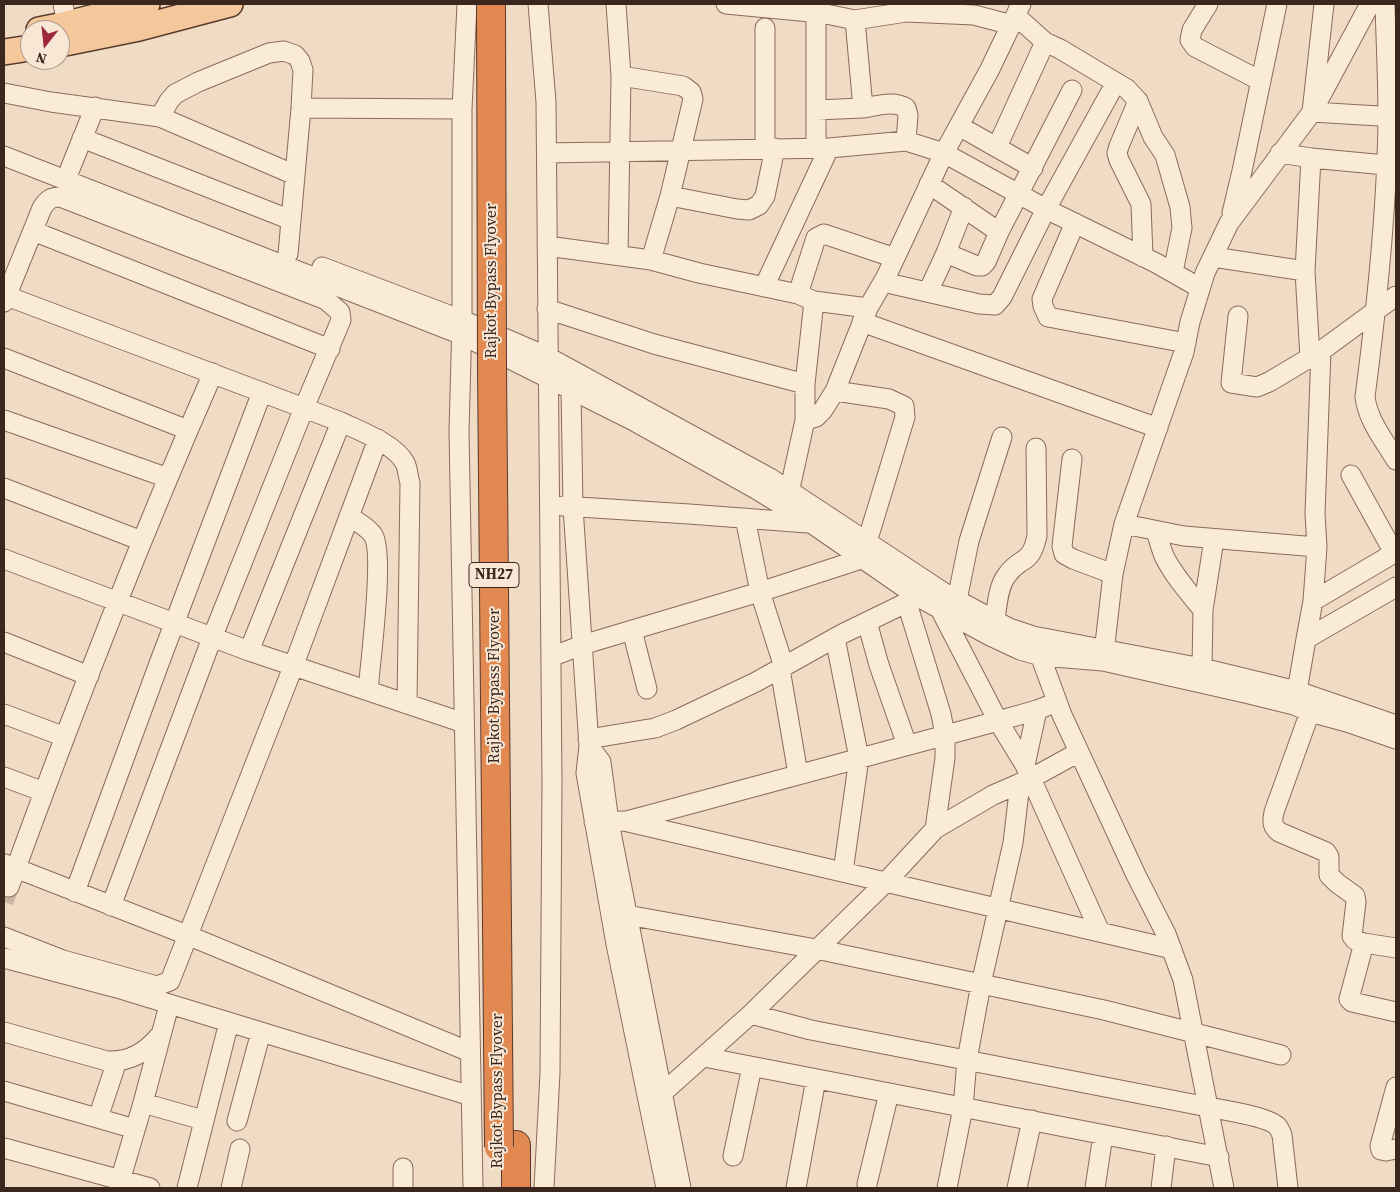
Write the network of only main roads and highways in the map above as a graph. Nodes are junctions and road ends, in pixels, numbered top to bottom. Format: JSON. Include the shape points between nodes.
{"nodes":[{"id":1,"x":146,"y":4,"type":"edge"},
{"id":2,"x":230,"y":4,"type":"edge"},
{"id":3,"x":491,"y":4,"type":"edge"},
{"id":4,"x":510,"y":4,"type":"edge"},
{"id":5,"x":70,"y":22,"type":"edge"},
{"id":6,"x":70,"y":24,"type":"edge"},
{"id":7,"x":20,"y":33,"type":"edge"},
{"id":8,"x":4,"y":35,"type":"edge"},
{"id":9,"x":20,"y":50,"type":"edge"},
{"id":10,"x":4,"y":52,"type":"edge"},
{"id":11,"x":507,"y":1146,"type":"junction"},
{"id":12,"x":499,"y":1188,"type":"edge"},
{"id":13,"x":516,"y":1188,"type":"edge"}],
"edges":[{"from":1,"to":5,"type":"main road"},
{"from":2,"to":6,"type":"main road","via":[[139,28]]},
{"from":3,"to":11,"type":"highway","name":"Rajkot Bypass Flyover","number":"NH27","bridge":true,"via":[[492,367]]},
{"from":4,"to":11,"type":"highway","name":"Rajkot Bypass Flyover","number":"NH27"},
{"from":7,"to":8,"type":"main road"},
{"from":9,"to":10,"type":"main road"},
{"from":11,"to":12,"type":"highway","name":"Rajkot Bypass Flyover","number":"NH27"},
{"from":11,"to":13,"type":"highway","name":"Rajkot Bypass Flyover","number":"NH27"}]}
